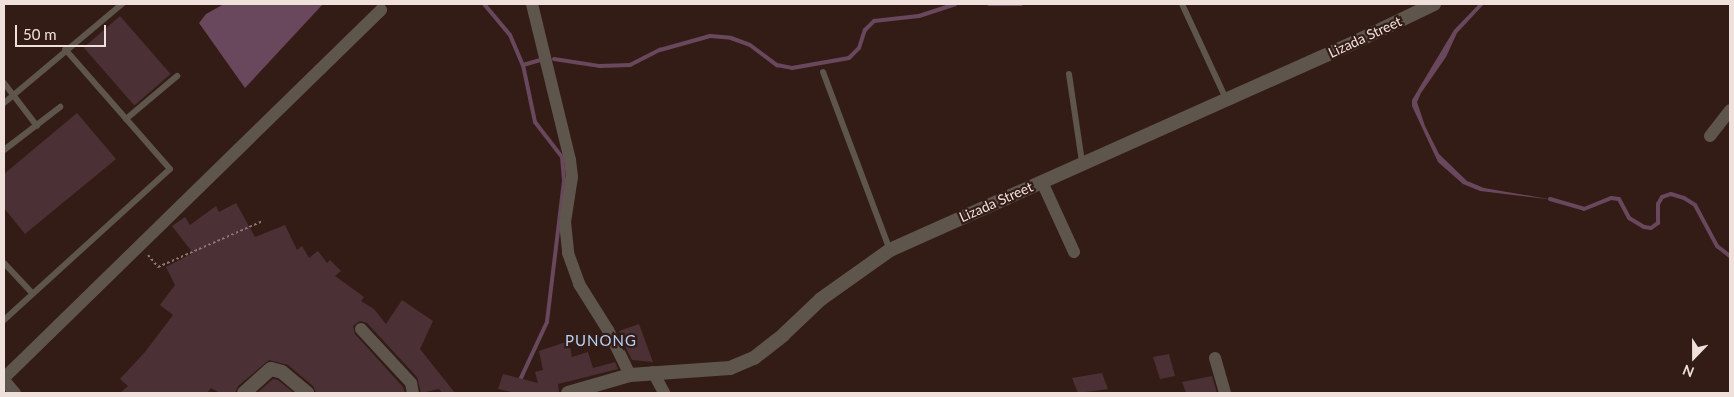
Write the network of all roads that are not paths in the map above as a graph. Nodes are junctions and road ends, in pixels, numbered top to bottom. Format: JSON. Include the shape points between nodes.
{"nodes":[{"id":1,"x":122,"y":4,"type":"edge"},
{"id":2,"x":532,"y":4,"type":"edge"},
{"id":3,"x":1182,"y":4,"type":"edge"},
{"id":4,"x":1434,"y":4,"type":"edge"},
{"id":5,"x":381,"y":10,"type":"dead end"},
{"id":6,"x":66,"y":50,"type":"junction"},
{"id":7,"x":822,"y":72,"type":"dead end"},
{"id":8,"x":1069,"y":74,"type":"dead end"},
{"id":9,"x":177,"y":76,"type":"dead end"},
{"id":10,"x":4,"y":83,"type":"edge"},
{"id":11,"x":14,"y":95,"type":"junction"},
{"id":12,"x":1226,"y":99,"type":"junction"},
{"id":13,"x":4,"y":103,"type":"edge"},
{"id":14,"x":60,"y":107,"type":"dead end"},
{"id":15,"x":1730,"y":110,"type":"edge"},
{"id":16,"x":126,"y":119,"type":"junction"},
{"id":17,"x":37,"y":126,"type":"junction"},
{"id":18,"x":1710,"y":136,"type":"dead end"},
{"id":19,"x":4,"y":150,"type":"edge"},
{"id":20,"x":1082,"y":162,"type":"junction"},
{"id":21,"x":1042,"y":182,"type":"junction"},
{"id":22,"x":890,"y":250,"type":"junction"},
{"id":23,"x":1074,"y":252,"type":"dead end"},
{"id":24,"x":4,"y":263,"type":"edge"},
{"id":25,"x":33,"y":294,"type":"junction"},
{"id":26,"x":4,"y":320,"type":"edge"},
{"id":27,"x":361,"y":329,"type":"dead end"},
{"id":28,"x":1215,"y":358,"type":"dead end"},
{"id":29,"x":653,"y":372,"type":"junction"},
{"id":30,"x":630,"y":375,"type":"junction"},
{"id":31,"x":4,"y":379,"type":"edge"},
{"id":32,"x":14,"y":393,"type":"edge"},
{"id":33,"x":244,"y":393,"type":"edge"},
{"id":34,"x":307,"y":393,"type":"edge"},
{"id":35,"x":413,"y":393,"type":"edge"},
{"id":36,"x":568,"y":393,"type":"edge"},
{"id":37,"x":664,"y":393,"type":"edge"},
{"id":38,"x":1225,"y":393,"type":"edge"}],
"edges":[{"from":1,"to":6,"type":"lane"},
{"from":2,"to":30,"type":"street","via":[[570,160],[572,176],[565,222],[568,253],[579,284],[608,330]]},
{"from":3,"to":12,"type":"lane"},
{"from":4,"to":12,"type":"street","name":"Lizada Street"},
{"from":5,"to":31,"type":"street"},
{"from":6,"to":11,"type":"lane"},
{"from":6,"to":16,"type":"lane"},
{"from":7,"to":22,"type":"lane"},
{"from":8,"to":20,"type":"lane"},
{"from":9,"to":16,"type":"lane"},
{"from":10,"to":11,"type":"lane"},
{"from":11,"to":13,"type":"lane"},
{"from":11,"to":17,"type":"lane"},
{"from":12,"to":20,"type":"street","name":"Lizada Street"},
{"from":14,"to":17,"type":"lane"},
{"from":15,"to":18,"type":"street"},
{"from":16,"to":25,"type":"lane","via":[[170,169]]},
{"from":17,"to":19,"type":"lane"},
{"from":20,"to":21,"type":"street","name":"Lizada Street"},
{"from":21,"to":22,"type":"street","name":"Lizada Street"},
{"from":21,"to":23,"type":"street"},
{"from":22,"to":29,"type":"street","name":"Lizada Street","via":[[820,299],[754,358],[730,368]]},
{"from":24,"to":25,"type":"lane"},
{"from":25,"to":26,"type":"lane"},
{"from":27,"to":35,"type":"street","via":[[410,383]]},
{"from":28,"to":38,"type":"street"},
{"from":29,"to":30,"type":"street","name":"Lizada Street"},
{"from":29,"to":37,"type":"street"},
{"from":30,"to":36,"type":"street","name":"Lizada Street"},
{"from":31,"to":32,"type":"street"},
{"from":33,"to":34,"type":"street","via":[[271,369],[282,372]]}]}
